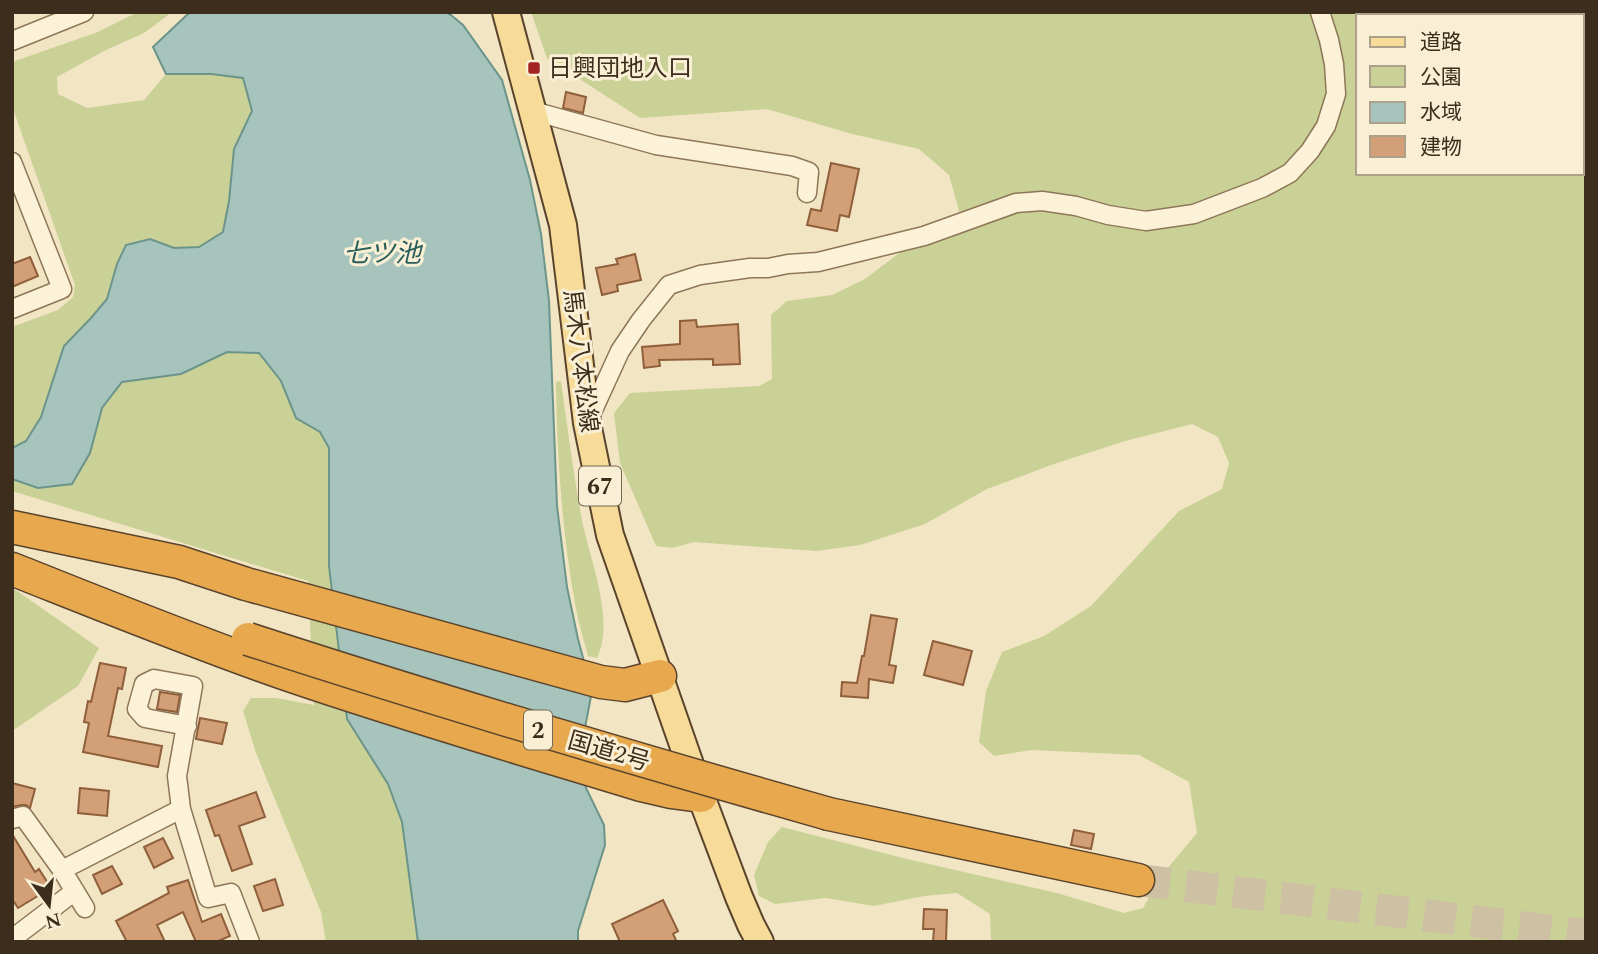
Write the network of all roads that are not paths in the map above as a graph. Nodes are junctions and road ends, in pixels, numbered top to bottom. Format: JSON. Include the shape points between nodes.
{"nodes":[{"id":1,"x":84,"y":12,"type":"edge"},
{"id":2,"x":506,"y":12,"type":"edge"},
{"id":3,"x":1320,"y":12,"type":"edge"},
{"id":4,"x":14,"y":36,"type":"edge"},
{"id":5,"x":533,"y":111,"type":"junction"},
{"id":6,"x":14,"y":170,"type":"edge"},
{"id":7,"x":807,"y":192,"type":"dead end"},
{"id":8,"x":12,"y":309,"type":"edge"},
{"id":9,"x":587,"y":423,"type":"junction"},
{"id":10,"x":12,"y":527,"type":"edge"},
{"id":11,"x":12,"y":552,"type":"edge"},
{"id":12,"x":12,"y":569,"type":"edge"},
{"id":13,"x":660,"y":676,"type":"junction"},
{"id":14,"x":187,"y":726,"type":"dead end"},
{"id":15,"x":701,"y":796,"type":"junction"},
{"id":16,"x":181,"y":809,"type":"junction"},
{"id":17,"x":12,"y":820,"type":"edge"},
{"id":18,"x":62,"y":870,"type":"junction"},
{"id":19,"x":1138,"y":880,"type":"tunnel mouth"},
{"id":20,"x":75,"y":891,"type":"junction"},
{"id":21,"x":85,"y":908,"type":"dead end"},
{"id":22,"x":12,"y":939,"type":"edge"},
{"id":23,"x":250,"y":942,"type":"edge"},
{"id":24,"x":760,"y":942,"type":"edge"}],
"edges":[{"from":1,"to":4,"type":"street"},
{"from":2,"to":5,"type":"main road","name":"馬木八本松線","number":"67"},
{"from":3,"to":9,"type":"street","via":[[1334,64],[1336,94],[1326,126],[1290,173],[1194,214],[1146,221],[1042,201],[1016,203],[924,236],[818,262],[700,275],[669,285],[620,351]]},
{"from":5,"to":7,"type":"street","via":[[656,145],[792,166],[809,172]]},
{"from":5,"to":9,"type":"main road","name":"馬木八本松線","number":"67","via":[[563,225]]},
{"from":6,"to":8,"type":"street","via":[[62,289]]},
{"from":9,"to":13,"type":"main road","name":"馬木八本松線","number":"67","via":[[610,535]]},
{"from":10,"to":13,"type":"highway","via":[[179,562],[601,682],[625,684]]},
{"from":11,"to":19,"type":"highway","name":"国道2号","number":"2","bridge":true,"via":[[248,639],[593,747],[830,814]]},
{"from":12,"to":15,"type":"highway","via":[[285,674],[641,785]]},
{"from":13,"to":15,"type":"main road","name":"馬木八本松線","number":"67"},
{"from":14,"to":16,"type":"street","via":[[177,776]]},
{"from":15,"to":24,"type":"main road","name":"馬木八本松線","number":"67"},
{"from":16,"to":18,"type":"street"},
{"from":16,"to":23,"type":"street","via":[[208,898],[231,893]]},
{"from":17,"to":18,"type":"street","via":[[23,816]]},
{"from":18,"to":20,"type":"street"},
{"from":20,"to":21,"type":"street"},
{"from":20,"to":22,"type":"street"}]}
